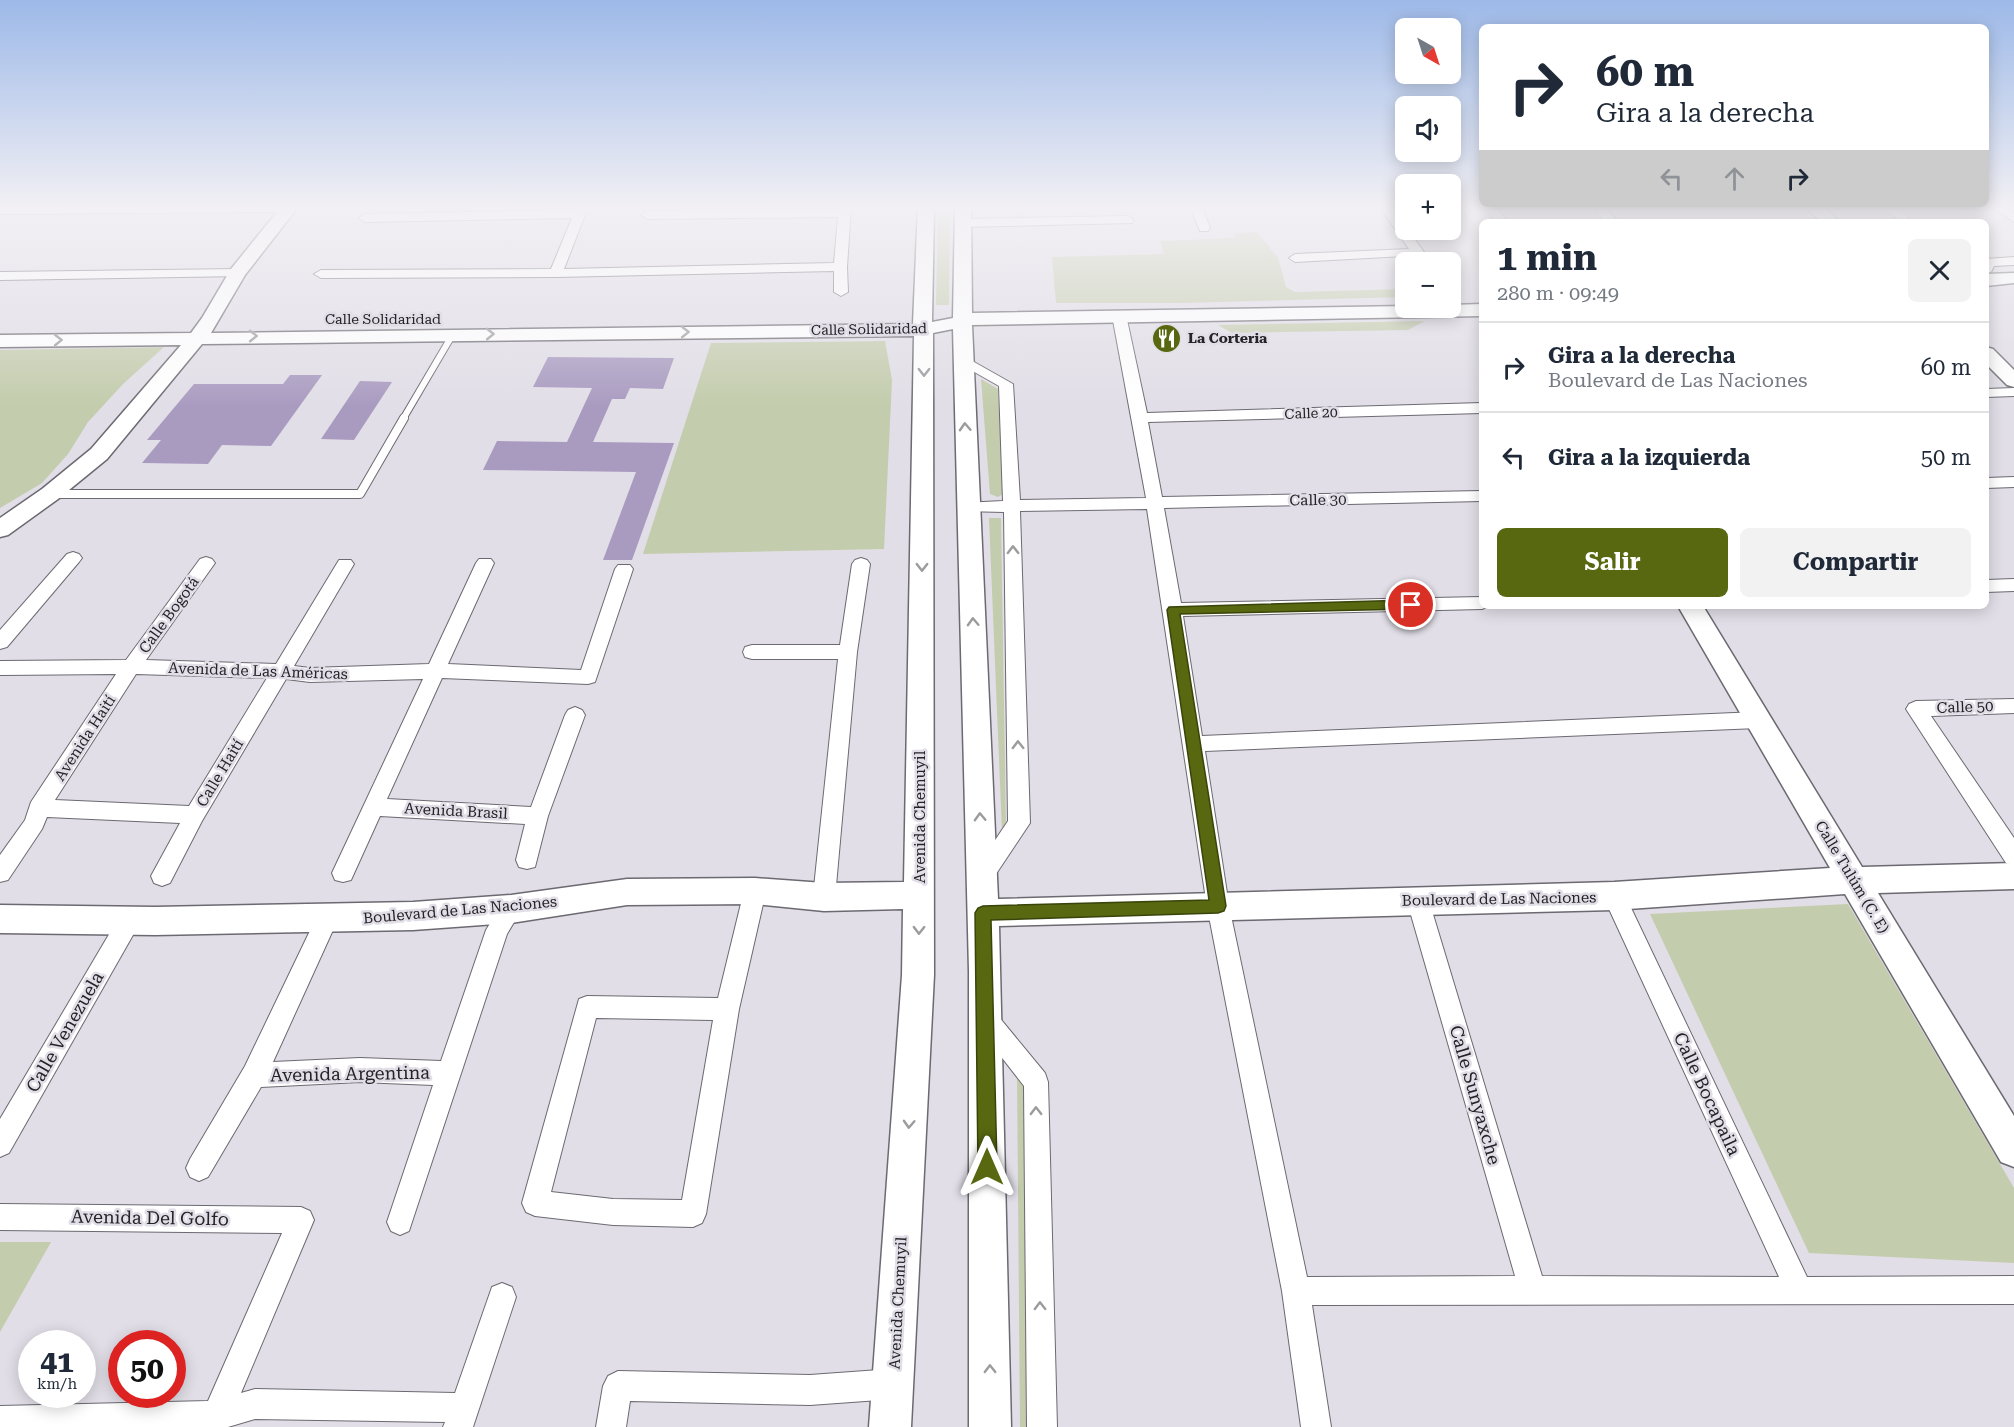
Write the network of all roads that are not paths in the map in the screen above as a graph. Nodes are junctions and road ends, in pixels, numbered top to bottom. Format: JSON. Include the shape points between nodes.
{"nodes":[{"id":1,"x":237,"y":273,"type":"edge"},
{"id":2,"x":190,"y":274,"type":"edge"},
{"id":3,"x":321,"y":274,"type":"dead end"},
{"id":4,"x":417,"y":274,"type":"edge"},
{"id":5,"x":841,"y":274,"type":"edge"},
{"id":6,"x":924,"y":274,"type":"edge"},
{"id":7,"x":964,"y":274,"type":"edge"},
{"id":8,"x":0,"y":276,"type":"edge"},
{"id":9,"x":842,"y":292,"type":"dead end"},
{"id":10,"x":1479,"y":310,"type":"edge"},
{"id":11,"x":1119,"y":315,"type":"junction"},
{"id":12,"x":966,"y":318,"type":"junction"},
{"id":13,"x":922,"y":321,"type":"junction"},
{"id":14,"x":0,"y":324,"type":"edge"},
{"id":15,"x":205,"y":328,"type":"junction"},
{"id":16,"x":453,"y":334,"type":"junction"},
{"id":17,"x":0,"y":341,"type":"edge"},
{"id":18,"x":1989,"y":357,"type":"edge"},
{"id":19,"x":962,"y":361,"type":"junction"},
{"id":20,"x":1989,"y":370,"type":"edge"},
{"id":21,"x":2013,"y":390,"type":"edge"},
{"id":22,"x":1989,"y":393,"type":"edge"},
{"id":23,"x":1479,"y":408,"type":"edge"},
{"id":24,"x":1140,"y":418,"type":"junction"},
{"id":25,"x":2014,"y":482,"type":"edge"},
{"id":26,"x":1989,"y":483,"type":"edge"},
{"id":27,"x":50,"y":494,"type":"junction"},
{"id":28,"x":1479,"y":496,"type":"edge"},
{"id":29,"x":1154,"y":504,"type":"junction"},
{"id":30,"x":969,"y":507,"type":"junction"},
{"id":31,"x":1012,"y":508,"type":"junction"},
{"id":32,"x":0,"y":529,"type":"edge"},
{"id":33,"x":73,"y":558,"type":"dead end"},
{"id":34,"x":206,"y":563,"type":"dead end"},
{"id":35,"x":485,"y":563,"type":"dead end"},
{"id":36,"x":345,"y":564,"type":"dead end"},
{"id":37,"x":861,"y":564,"type":"dead end"},
{"id":38,"x":624,"y":569,"type":"dead end"},
{"id":39,"x":2014,"y":585,"type":"edge"},
{"id":40,"x":1989,"y":586,"type":"edge"},
{"id":41,"x":1479,"y":603,"type":"edge"},
{"id":42,"x":1692,"y":609,"type":"edge"},
{"id":43,"x":1173,"y":610,"type":"junction"},
{"id":44,"x":0,"y":642,"type":"edge"},
{"id":45,"x":752,"y":652,"type":"dead end"},
{"id":46,"x":848,"y":652,"type":"junction"},
{"id":47,"x":131,"y":667,"type":"junction"},
{"id":48,"x":0,"y":668,"type":"edge"},
{"id":49,"x":281,"y":671,"type":"junction"},
{"id":50,"x":435,"y":671,"type":"junction"},
{"id":51,"x":2014,"y":706,"type":"edge"},
{"id":52,"x":575,"y":715,"type":"dead end"},
{"id":53,"x":1758,"y":720,"type":"junction"},
{"id":54,"x":1194,"y":744,"type":"junction"},
{"id":55,"x":374,"y":807,"type":"junction"},
{"id":56,"x":38,"y":808,"type":"junction"},
{"id":57,"x":195,"y":815,"type":"junction"},
{"id":58,"x":538,"y":816,"type":"junction"},
{"id":59,"x":2014,"y":856,"type":"edge"},
{"id":60,"x":527,"y":860,"type":"dead end"},
{"id":61,"x":0,"y":873,"type":"edge"},
{"id":62,"x":343,"y":873,"type":"dead end"},
{"id":63,"x":162,"y":876,"type":"dead end"},
{"id":64,"x":982,"y":876,"type":"junction"},
{"id":65,"x":2014,"y":876,"type":"edge"},
{"id":66,"x":1854,"y":880,"type":"junction"},
{"id":67,"x":755,"y":891,"type":"junction"},
{"id":68,"x":920,"y":895,"type":"junction"},
{"id":69,"x":1614,"y":896,"type":"junction"},
{"id":70,"x":824,"y":897,"type":"junction"},
{"id":71,"x":1418,"y":902,"type":"junction"},
{"id":72,"x":1218,"y":906,"type":"junction"},
{"id":73,"x":511,"y":909,"type":"junction"},
{"id":74,"x":983,"y":913,"type":"junction"},
{"id":75,"x":0,"y":919,"type":"edge"},
{"id":76,"x":327,"y":919,"type":"junction"},
{"id":77,"x":129,"y":921,"type":"junction"},
{"id":78,"x":727,"y":1010,"type":"junction"},
{"id":79,"x":986,"y":1019,"type":"junction"},
{"id":80,"x":450,"y":1073,"type":"junction"},
{"id":81,"x":254,"y":1075,"type":"junction"},
{"id":82,"x":0,"y":1144,"type":"edge"},
{"id":83,"x":2014,"y":1149,"type":"edge"},
{"id":84,"x":199,"y":1168,"type":"dead end"},
{"id":85,"x":0,"y":1217,"type":"edge"},
{"id":86,"x":400,"y":1222,"type":"dead end"},
{"id":87,"x":1532,"y":1288,"type":"junction"},
{"id":88,"x":2014,"y":1290,"type":"edge"},
{"id":89,"x":1296,"y":1291,"type":"junction"},
{"id":90,"x":1800,"y":1292,"type":"junction"},
{"id":91,"x":502,"y":1297,"type":"dead end"},
{"id":92,"x":893,"y":1384,"type":"junction"},
{"id":93,"x":461,"y":1417,"type":"edge"},
{"id":94,"x":0,"y":1421,"type":"edge"},
{"id":95,"x":214,"y":1421,"type":"edge"},
{"id":96,"x":611,"y":1427,"type":"edge"},
{"id":97,"x":890,"y":1427,"type":"edge"},
{"id":98,"x":990,"y":1427,"type":"edge"},
{"id":99,"x":1042,"y":1427,"type":"edge"},
{"id":100,"x":1316,"y":1427,"type":"edge"}],
"edges":[{"from":1,"to":15,"type":"main road"},
{"from":2,"to":8,"type":"street"},
{"from":3,"to":4,"type":"street"},
{"from":5,"to":9,"type":"street"},
{"from":6,"to":13,"type":"main road","name":"Avenida Chemuyil"},
{"from":7,"to":12,"type":"main road"},
{"from":10,"to":11,"type":"main road","name":"Calle Solidaridad"},
{"from":11,"to":12,"type":"main road","name":"Calle Solidaridad"},
{"from":11,"to":24,"type":"street"},
{"from":12,"to":13,"type":"main road","name":"Calle Solidaridad"},
{"from":12,"to":19,"type":"main road"},
{"from":13,"to":15,"type":"main road","name":"Calle Solidaridad"},
{"from":16,"to":13,"type":"main road","name":"Calle Solidaridad","one_way":true},
{"from":13,"to":68,"type":"main road","name":"Avenida Chemuyil","one_way":true},
{"from":14,"to":15,"type":"main road","name":"Calle Solidaridad"},
{"from":15,"to":16,"type":"main road","name":"Calle Solidaridad","one_way":true},
{"from":17,"to":15,"type":"main road","name":"Calle Solidaridad","one_way":true},
{"from":15,"to":27,"type":"main road","via":[[99,454]]},
{"from":16,"to":27,"type":"lane","via":[[360,494]]},
{"from":18,"to":21,"type":"main road"},
{"from":30,"to":19,"type":"main road","one_way":true},
{"from":19,"to":31,"type":"street","via":[[1006,384]]},
{"from":20,"to":21,"type":"main road"},
{"from":21,"to":22,"type":"street"},
{"from":23,"to":24,"type":"street","name":"Calle 20"},
{"from":24,"to":29,"type":"street"},
{"from":25,"to":26,"type":"street"},
{"from":27,"to":32,"type":"main road"},
{"from":28,"to":29,"type":"street","name":"Calle 30"},
{"from":29,"to":31,"type":"street","name":"Calle 30"},
{"from":29,"to":43,"type":"street"},
{"from":30,"to":31,"type":"street","name":"Calle 30"},
{"from":64,"to":30,"type":"main road","one_way":true},
{"from":64,"to":31,"type":"street","one_way":true,"via":[[1020,823]]},
{"from":33,"to":44,"type":"street"},
{"from":34,"to":47,"type":"street","name":"Calle Bogotá"},
{"from":35,"to":50,"type":"street"},
{"from":36,"to":49,"type":"street","name":"Calle Haití"},
{"from":37,"to":46,"type":"street"},
{"from":38,"to":50,"type":"street","name":"Avenida de Las Américas","via":[[588,677]]},
{"from":39,"to":40,"type":"street"},
{"from":41,"to":43,"type":"street"},
{"from":42,"to":53,"type":"main road","name":"Calle Tulúm (C. E)"},
{"from":43,"to":54,"type":"street"},
{"from":45,"to":46,"type":"street"},
{"from":46,"to":70,"type":"street"},
{"from":47,"to":48,"type":"street","name":"Avenida de Las Américas"},
{"from":47,"to":49,"type":"street","name":"Avenida de Las Américas"},
{"from":47,"to":56,"type":"street","name":"Avenida Haití"},
{"from":49,"to":50,"type":"street","name":"Avenida de Las Américas","via":[[310,675]]},
{"from":49,"to":57,"type":"street","name":"Calle Haití"},
{"from":50,"to":55,"type":"street"},
{"from":51,"to":59,"type":"street","name":"Calle 50","via":[[1916,709]]},
{"from":52,"to":58,"type":"street"},
{"from":53,"to":54,"type":"street"},
{"from":53,"to":66,"type":"main road","name":"Calle Tulúm (C. E)"},
{"from":54,"to":72,"type":"street"},
{"from":55,"to":58,"type":"street","name":"Avenida Brasil"},
{"from":55,"to":62,"type":"street"},
{"from":56,"to":57,"type":"street"},
{"from":56,"to":61,"type":"street","name":"Avenida Haití","via":[[35,823]]},
{"from":57,"to":63,"type":"street","name":"Calle Haití"},
{"from":58,"to":60,"type":"street"},
{"from":64,"to":74,"type":"main road"},
{"from":65,"to":66,"type":"main road","name":"Boulevard de Las Naciones"},
{"from":66,"to":69,"type":"main road","name":"Boulevard de Las Naciones"},
{"from":66,"to":83,"type":"main road","name":"Calle Tulúm (C. E)"},
{"from":67,"to":70,"type":"main road","name":"Boulevard de Las Naciones"},
{"from":67,"to":73,"type":"main road","name":"Boulevard de Las Naciones","via":[[627,892]]},
{"from":67,"to":78,"type":"street"},
{"from":68,"to":70,"type":"main road","name":"Boulevard de Las Naciones"},
{"from":68,"to":92,"type":"main road","name":"Avenida Chemuyil","one_way":true},
{"from":69,"to":71,"type":"main road","name":"Boulevard de Las Naciones"},
{"from":69,"to":90,"type":"street","name":"Calle Bocapaila"},
{"from":71,"to":72,"type":"main road","name":"Boulevard de Las Naciones"},
{"from":71,"to":87,"type":"street","name":"Calle Sunyaxche"},
{"from":72,"to":74,"type":"main road","name":"Boulevard de Las Naciones"},
{"from":72,"to":89,"type":"street"},
{"from":73,"to":76,"type":"main road","name":"Boulevard de Las Naciones"},
{"from":73,"to":80,"type":"street","name":"Avenida Argentina","via":[[497,930]]},
{"from":74,"to":79,"type":"main road"},
{"from":75,"to":77,"type":"main road","name":"Boulevard de Las Naciones"},
{"from":76,"to":77,"type":"main road","name":"Boulevard de Las Naciones"},
{"from":76,"to":81,"type":"street"},
{"from":77,"to":82,"type":"street","name":"Calle Venezuela"},
{"from":78,"to":78,"type":"street","via":[[587,1007],[535,1203],[613,1212],[693,1214]]},
{"from":98,"to":79,"type":"main road","one_way":true},
{"from":99,"to":79,"type":"street","one_way":true,"via":[[1036,1082]]},
{"from":80,"to":81,"type":"street","name":"Avenida Argentina","via":[[360,1070]]},
{"from":80,"to":86,"type":"street"},
{"from":81,"to":84,"type":"street"},
{"from":85,"to":95,"type":"street","name":"Avenida Del Golfo","via":[[301,1220]]},
{"from":87,"to":89,"type":"street"},
{"from":87,"to":90,"type":"street"},
{"from":88,"to":90,"type":"street"},
{"from":89,"to":100,"type":"street"},
{"from":91,"to":93,"type":"street"},
{"from":92,"to":96,"type":"street","via":[[810,1390],[618,1386]]},
{"from":92,"to":97,"type":"main road","name":"Avenida Chemuyil"},
{"from":93,"to":95,"type":"street","via":[[255,1404]]},
{"from":94,"to":95,"type":"street"}]}
